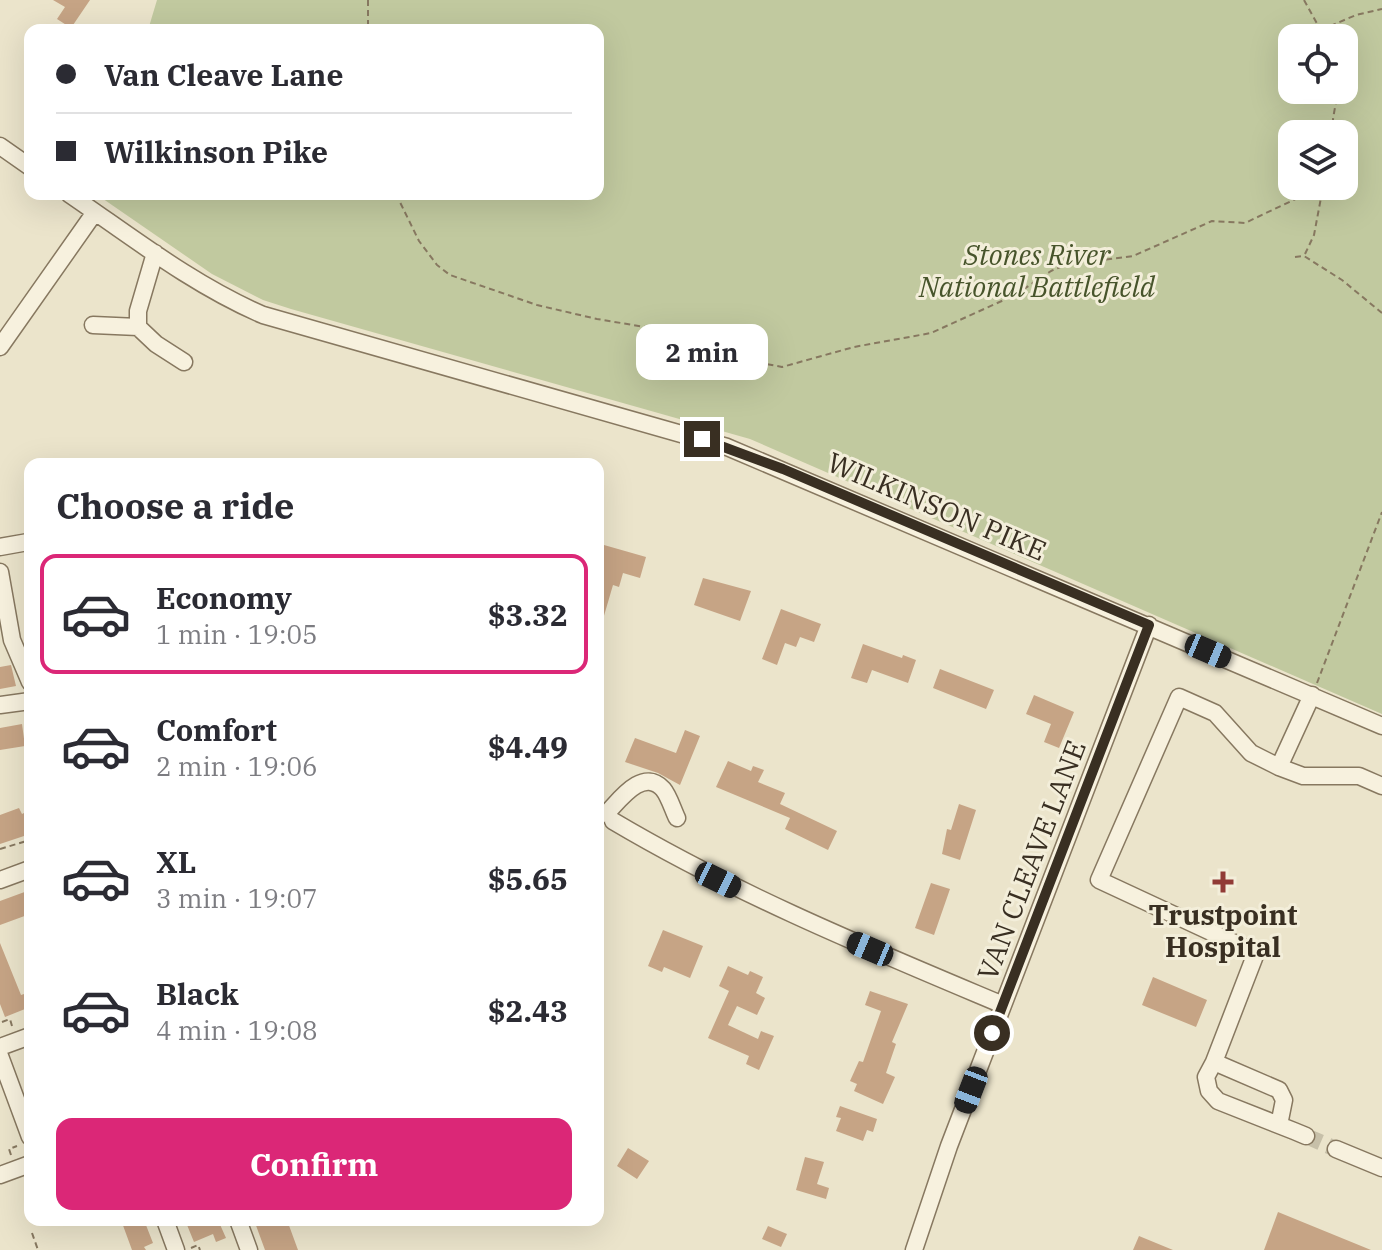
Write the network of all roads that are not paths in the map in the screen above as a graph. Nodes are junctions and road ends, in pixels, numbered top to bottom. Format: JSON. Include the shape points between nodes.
{"nodes":[{"id":1,"x":0,"y":146,"type":"edge"},
{"id":2,"x":24,"y":163,"type":"edge"},
{"id":3,"x":78,"y":200,"type":"edge"},
{"id":4,"x":95,"y":212,"type":"junction"},
{"id":5,"x":155,"y":253,"type":"junction"},
{"id":6,"x":93,"y":325,"type":"dead end"},
{"id":7,"x":138,"y":327,"type":"junction"},
{"id":8,"x":0,"y":347,"type":"edge"},
{"id":9,"x":184,"y":362,"type":"dead end"},
{"id":10,"x":24,"y":543,"type":"edge"},
{"id":11,"x":0,"y":547,"type":"edge"},
{"id":12,"x":0,"y":572,"type":"edge"},
{"id":13,"x":1149,"y":625,"type":"junction"},
{"id":14,"x":24,"y":668,"type":"edge"},
{"id":15,"x":1312,"y":695,"type":"junction"},
{"id":16,"x":24,"y":702,"type":"edge"},
{"id":17,"x":0,"y":705,"type":"edge"},
{"id":18,"x":1382,"y":726,"type":"edge"},
{"id":19,"x":1279,"y":767,"type":"junction"},
{"id":20,"x":1382,"y":786,"type":"edge"},
{"id":21,"x":677,"y":818,"type":"dead end"},
{"id":22,"x":24,"y":871,"type":"edge"},
{"id":23,"x":0,"y":880,"type":"edge"},
{"id":24,"x":1003,"y":1005,"type":"junction"},
{"id":25,"x":24,"y":1038,"type":"edge"},
{"id":26,"x":0,"y":1047,"type":"edge"},
{"id":27,"x":0,"y":1056,"type":"edge"},
{"id":28,"x":1214,"y":1062,"type":"junction"},
{"id":29,"x":1279,"y":1125,"type":"junction"},
{"id":30,"x":1306,"y":1136,"type":"tunnel mouth"},
{"id":31,"x":24,"y":1141,"type":"edge"},
{"id":32,"x":1336,"y":1149,"type":"tunnel mouth"},
{"id":33,"x":24,"y":1166,"type":"edge"},
{"id":34,"x":1382,"y":1168,"type":"edge"},
{"id":35,"x":0,"y":1175,"type":"edge"},
{"id":36,"x":169,"y":1226,"type":"edge"},
{"id":37,"x":240,"y":1226,"type":"edge"},
{"id":38,"x":184,"y":1249,"type":"edge"},
{"id":39,"x":248,"y":1250,"type":"edge"},
{"id":40,"x":914,"y":1250,"type":"edge"}],
"edges":[{"from":1,"to":2,"type":"street"},
{"from":3,"to":4,"type":"street","name":"WILKINSON PIKE"},
{"from":4,"to":5,"type":"street","name":"WILKINSON PIKE"},
{"from":4,"to":8,"type":"street"},
{"from":5,"to":7,"type":"street"},
{"from":5,"to":13,"type":"street","name":"WILKINSON PIKE","via":[[263,315],[727,447]]},
{"from":6,"to":7,"type":"street"},
{"from":7,"to":9,"type":"street"},
{"from":10,"to":11,"type":"street"},
{"from":12,"to":14,"type":"street","via":[[12,640]]},
{"from":13,"to":15,"type":"street","name":"WILKINSON PIKE"},
{"from":13,"to":24,"type":"street","name":"VAN CLEAVE LANE"},
{"from":15,"to":18,"type":"street","name":"WILKINSON PIKE"},
{"from":15,"to":19,"type":"street"},
{"from":16,"to":17,"type":"street"},
{"from":19,"to":20,"type":"street","via":[[1303,776],[1359,776]]},
{"from":19,"to":28,"type":"street","via":[[1251,753],[1215,713],[1179,697],[1099,880],[1256,953]]},
{"from":21,"to":24,"type":"street","via":[[663,789],[650,783],[633,785],[610,818],[763,902]]},
{"from":22,"to":23,"type":"street"},
{"from":24,"to":40,"type":"street","name":"VAN CLEAVE LANE"},
{"from":25,"to":26,"type":"street"},
{"from":27,"to":31,"type":"street"},
{"from":28,"to":29,"type":"street","via":[[1279,1090],[1284,1100]]},
{"from":28,"to":29,"type":"street","via":[[1206,1077],[1218,1101]]},
{"from":29,"to":30,"type":"street"},
{"from":32,"to":34,"type":"street"},
{"from":33,"to":35,"type":"street"},
{"from":36,"to":38,"type":"street"},
{"from":37,"to":39,"type":"street"}]}
